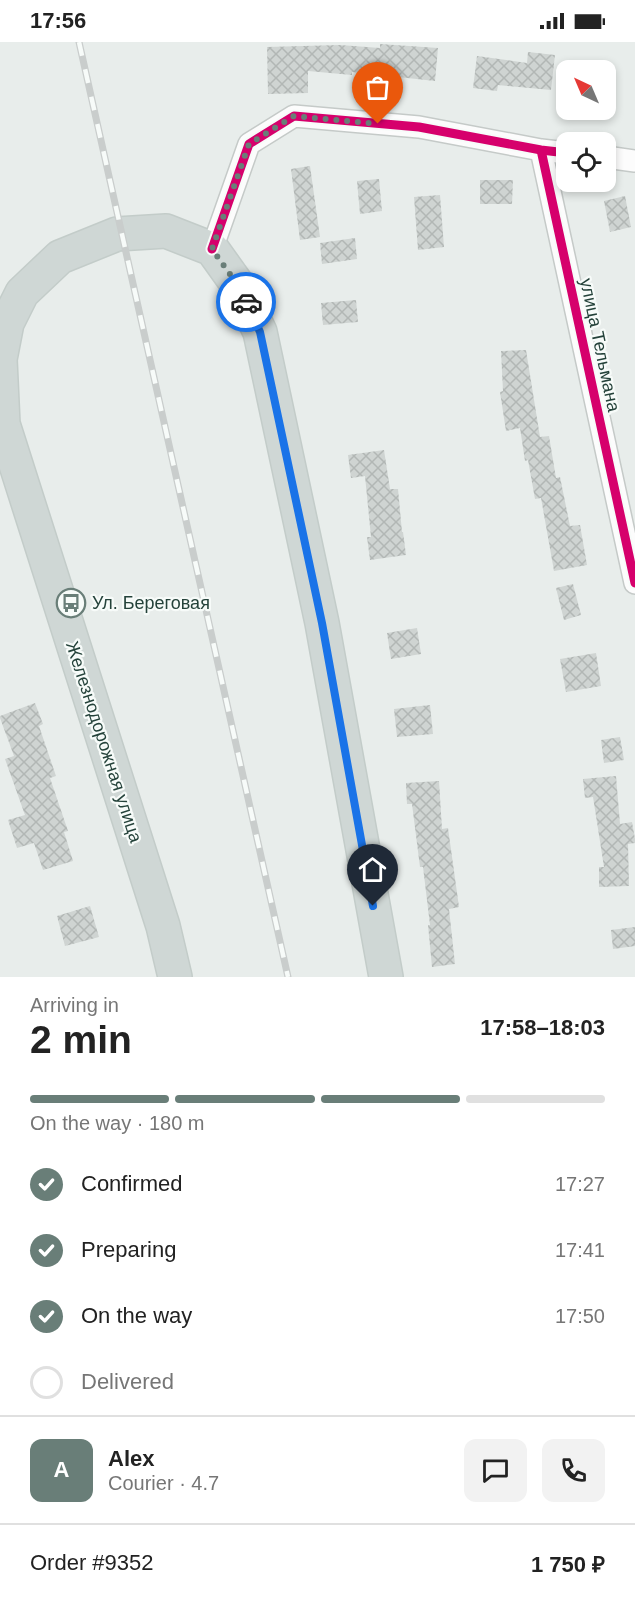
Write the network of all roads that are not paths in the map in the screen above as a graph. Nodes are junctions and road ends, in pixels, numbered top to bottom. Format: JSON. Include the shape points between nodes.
{"nodes":[{"id":1,"x":541,"y":150,"type":"junction"},
{"id":2,"x":556,"y":152,"type":"edge"},
{"id":3,"x":616,"y":158,"type":"edge"},
{"id":4,"x":635,"y":161,"type":"edge"},
{"id":5,"x":212,"y":249,"type":"junction"},
{"id":6,"x":0,"y":359,"type":"edge"},
{"id":7,"x":635,"y":583,"type":"edge"},
{"id":8,"x":175,"y":977,"type":"edge"},
{"id":9,"x":386,"y":977,"type":"edge"}],
"edges":[{"from":1,"to":2,"type":"street"},
{"from":1,"to":5,"type":"street","via":[[419,127],[294,116],[249,144]]},
{"from":1,"to":7,"type":"street","name":"улица Тельмана"},
{"from":3,"to":4,"type":"street"},
{"from":5,"to":6,"type":"main road","name":"Железнодорожная улица","via":[[166,231],[136,232],[117,234],[60,257],[22,293],[7,323]]},
{"from":5,"to":9,"type":"main road","via":[[237,284],[260,332],[322,623]]},
{"from":6,"to":8,"type":"main road","name":"Железнодорожная улица","via":[[3,424],[163,926]]}]}
